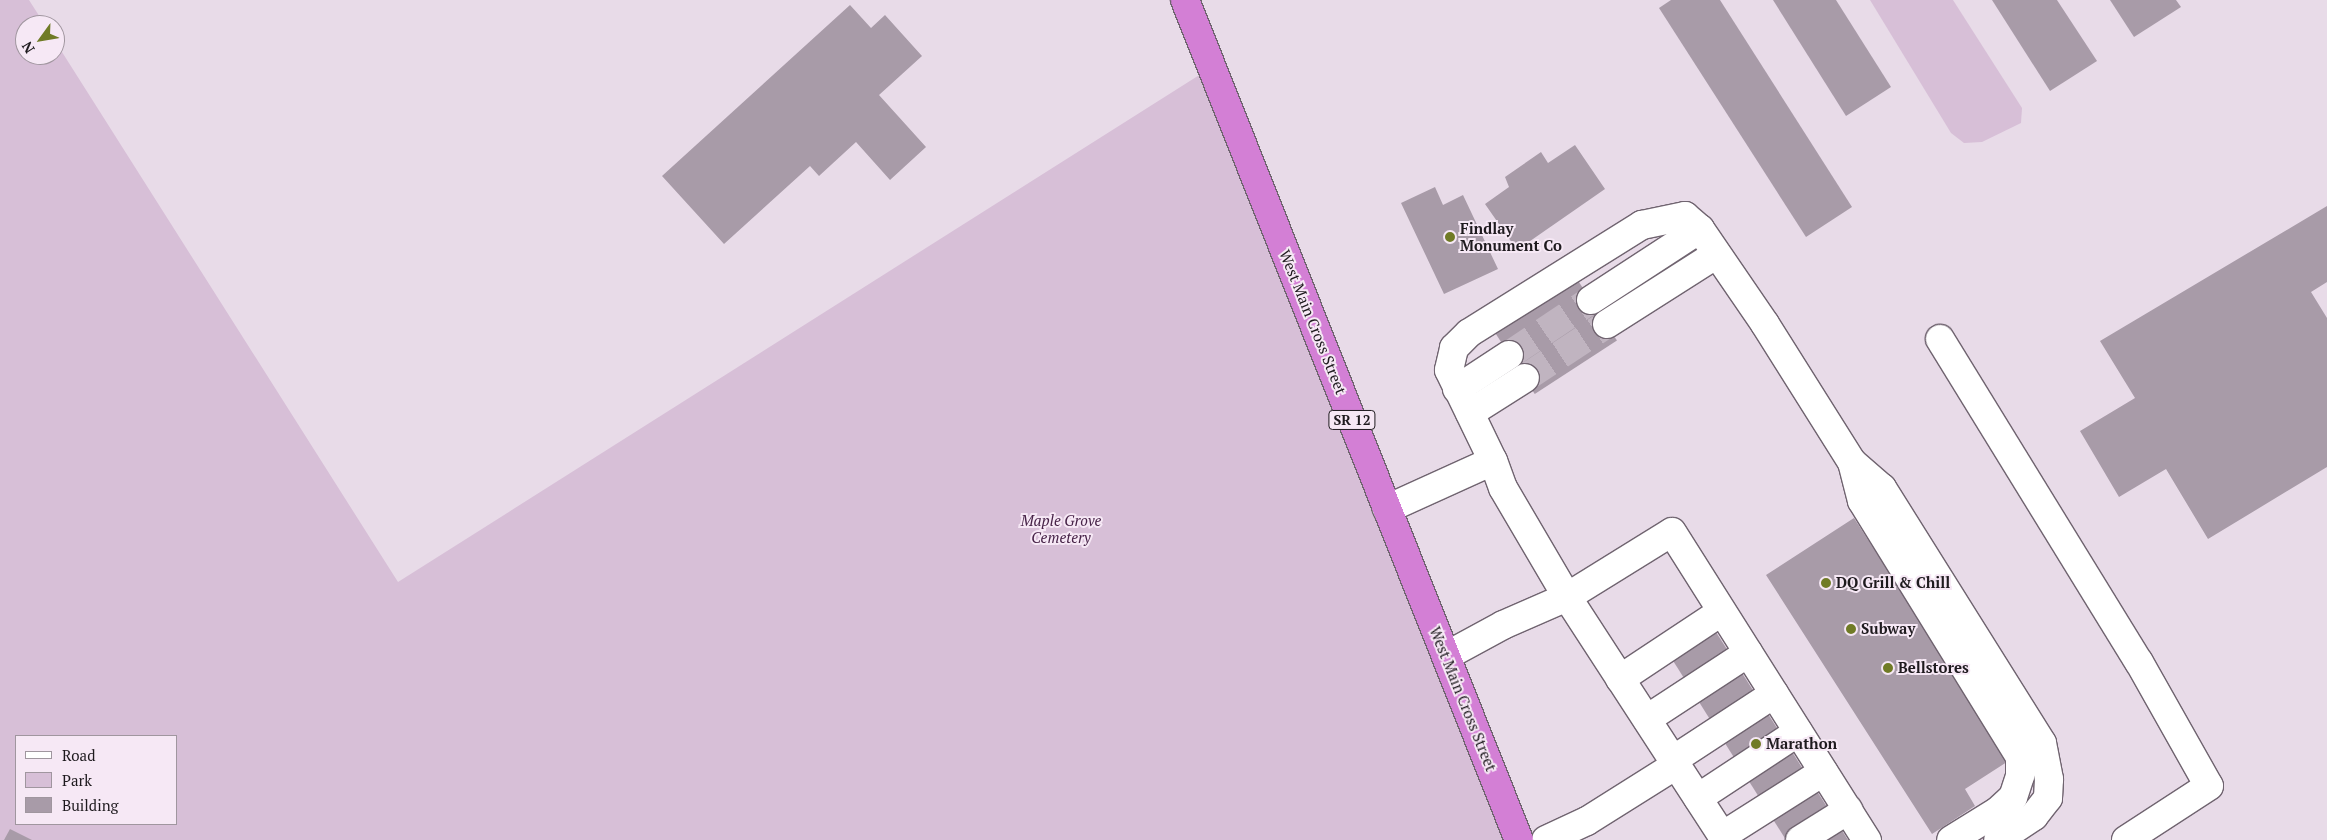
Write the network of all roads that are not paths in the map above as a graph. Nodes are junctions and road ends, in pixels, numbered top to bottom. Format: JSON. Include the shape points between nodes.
{"nodes":[{"id":1,"x":1185,"y":0,"type":"edge"},
{"id":2,"x":1700,"y":229,"type":"junction"},
{"id":3,"x":1717,"y":254,"type":"junction"},
{"id":4,"x":1591,"y":300,"type":"tunnel mouth"},
{"id":5,"x":1607,"y":324,"type":"tunnel mouth"},
{"id":6,"x":1940,"y":339,"type":"dead end"},
{"id":7,"x":1509,"y":355,"type":"tunnel mouth"},
{"id":8,"x":1525,"y":378,"type":"tunnel mouth"},
{"id":9,"x":1457,"y":389,"type":"junction"},
{"id":10,"x":1470,"y":414,"type":"junction"},
{"id":11,"x":1494,"y":461,"type":"junction"},
{"id":12,"x":1852,"y":462,"type":"junction"},
{"id":13,"x":1387,"y":509,"type":"junction"},
{"id":14,"x":1567,"y":597,"type":"junction"},
{"id":15,"x":1721,"y":612,"type":"junction"},
{"id":16,"x":1748,"y":653,"type":"junction"},
{"id":17,"x":1446,"y":656,"type":"junction"},
{"id":18,"x":1620,"y":679,"type":"junction"},
{"id":19,"x":1774,"y":694,"type":"junction"},
{"id":20,"x":1647,"y":719,"type":"junction"},
{"id":21,"x":1798,"y":732,"type":"junction"},
{"id":22,"x":1675,"y":762,"type":"junction"},
{"id":23,"x":1823,"y":772,"type":"junction"},
{"id":24,"x":1698,"y":798,"type":"junction"},
{"id":25,"x":1848,"y":810,"type":"junction"},
{"id":26,"x":1723,"y":838,"type":"edge"},
{"id":27,"x":1519,"y":840,"type":"edge"},
{"id":28,"x":1546,"y":840,"type":"edge"},
{"id":29,"x":1800,"y":840,"type":"edge"},
{"id":30,"x":1867,"y":840,"type":"edge"},
{"id":31,"x":1951,"y":840,"type":"edge"},
{"id":32,"x":1998,"y":840,"type":"edge"},
{"id":33,"x":2126,"y":840,"type":"edge"}],
"edges":[{"from":1,"to":13,"type":"highway","name":"West Main Cross Street","number":"SR 12"},
{"from":2,"to":3,"type":"street"},
{"from":2,"to":4,"type":"street"},
{"from":2,"to":9,"type":"street","via":[[1685,216],[1642,225],[1469,333],[1454,348],[1449,370]]},
{"from":3,"to":5,"type":"street"},
{"from":3,"to":12,"type":"street"},
{"from":6,"to":33,"type":"street","via":[[2139,662],[2210,786]]},
{"from":7,"to":9,"type":"street"},
{"from":8,"to":10,"type":"street"},
{"from":9,"to":10,"type":"street"},
{"from":10,"to":11,"type":"street"},
{"from":11,"to":13,"type":"street"},
{"from":11,"to":14,"type":"street","via":[[1503,488]]},
{"from":12,"to":31,"type":"street","via":[[1862,501],[2020,757],[2020,776],[2013,797],[1998,811]]},
{"from":12,"to":32,"type":"street","via":[[1882,488],[2042,743],[2049,779],[2048,798],[2034,816]]},
{"from":13,"to":17,"type":"highway","name":"West Main Cross Street","number":"SR 12"},
{"from":14,"to":15,"type":"street","via":[[1672,532]]},
{"from":14,"to":17,"type":"street","via":[[1503,625]]},
{"from":14,"to":18,"type":"street"},
{"from":15,"to":16,"type":"street"},
{"from":15,"to":18,"type":"street"},
{"from":16,"to":19,"type":"street"},
{"from":16,"to":20,"type":"street"},
{"from":17,"to":27,"type":"highway","name":"West Main Cross Street","number":"SR 12"},
{"from":18,"to":20,"type":"street"},
{"from":19,"to":21,"type":"street"},
{"from":19,"to":22,"type":"street"},
{"from":20,"to":22,"type":"street"},
{"from":21,"to":23,"type":"street"},
{"from":21,"to":24,"type":"street"},
{"from":22,"to":24,"type":"street"},
{"from":22,"to":28,"type":"street","via":[[1587,821]]},
{"from":23,"to":25,"type":"street"},
{"from":23,"to":26,"type":"street"},
{"from":24,"to":26,"type":"street"},
{"from":25,"to":29,"type":"street"},
{"from":25,"to":30,"type":"street"}]}
